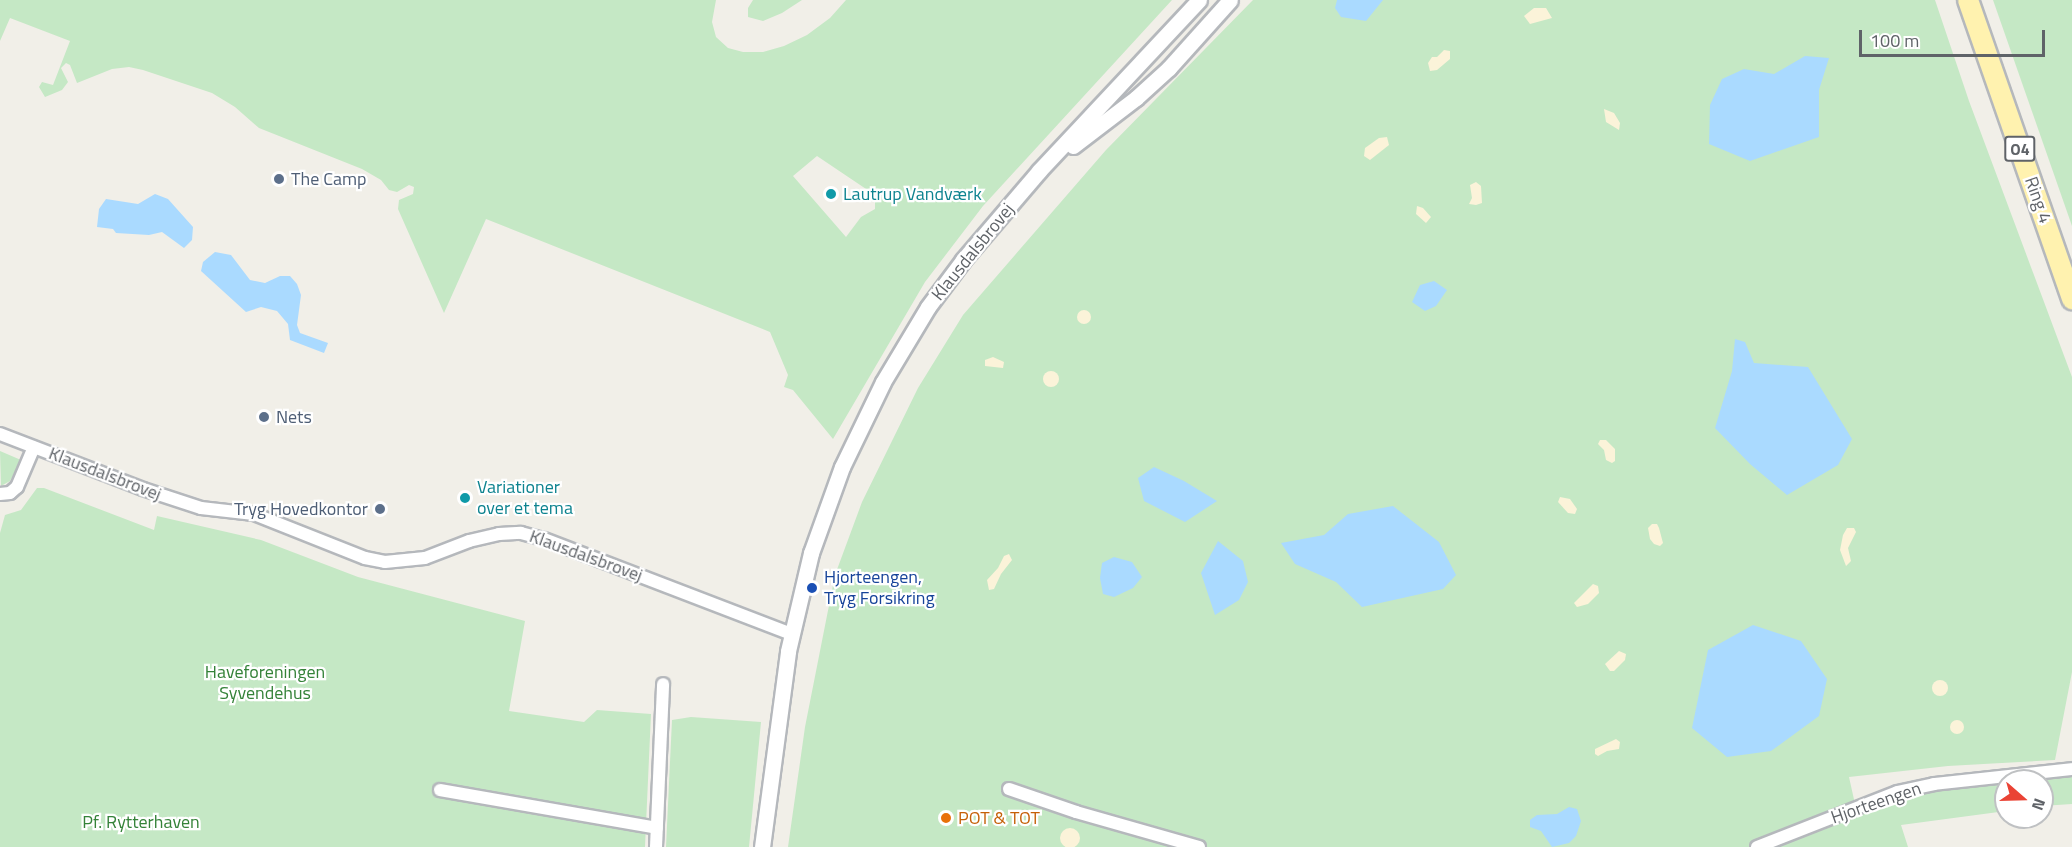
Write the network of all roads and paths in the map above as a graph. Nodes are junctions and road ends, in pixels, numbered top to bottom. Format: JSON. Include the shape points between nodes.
{"nodes":[{"id":1,"x":1199,"y":0,"type":"edge"},
{"id":2,"x":1230,"y":0,"type":"edge"},
{"id":3,"x":1968,"y":0,"type":"edge"},
{"id":4,"x":1039,"y":171,"type":"junction"},
{"id":5,"x":2072,"y":299,"type":"edge"},
{"id":6,"x":0,"y":434,"type":"edge"},
{"id":7,"x":34,"y":447,"type":"junction"},
{"id":8,"x":0,"y":494,"type":"edge"},
{"id":9,"x":791,"y":634,"type":"junction"},
{"id":10,"x":663,"y":684,"type":"dead end"},
{"id":11,"x":2072,"y":769,"type":"edge"},
{"id":12,"x":1009,"y":789,"type":"dead end"},
{"id":13,"x":440,"y":790,"type":"dead end"},
{"id":14,"x":657,"y":828,"type":"junction"},
{"id":15,"x":656,"y":847,"type":"edge"},
{"id":16,"x":762,"y":847,"type":"edge"},
{"id":17,"x":1199,"y":847,"type":"edge"},
{"id":18,"x":1757,"y":847,"type":"edge"}],
"edges":[{"from":1,"to":4,"type":"street","name":"Klausdalsbrovej"},
{"from":2,"to":4,"type":"street","name":"Klausdalsbrovej","via":[[1169,68],[1136,98]]},
{"from":3,"to":5,"type":"main road","name":"Ring 4","number":"O4"},
{"from":4,"to":9,"type":"street","name":"Klausdalsbrovej","via":[[963,260],[883,382],[826,505]]},
{"from":6,"to":7,"type":"street","name":"Klausdalsbrovej"},
{"from":7,"to":8,"type":"street","name":"Klausdalsbrovej","via":[[17,487]]},
{"from":7,"to":9,"type":"street","name":"Klausdalsbrovej","via":[[191,505],[254,514],[365,558],[385,562],[425,558],[469,541],[520,533]]},
{"from":9,"to":16,"type":"street","name":"Klausdalsbrovej"},
{"from":10,"to":14,"type":"street"},
{"from":11,"to":18,"type":"street","name":"Hjorteengen","via":[[1934,783],[1897,792]]},
{"from":12,"to":17,"type":"street"},
{"from":13,"to":14,"type":"street"},
{"from":14,"to":15,"type":"street"}]}
